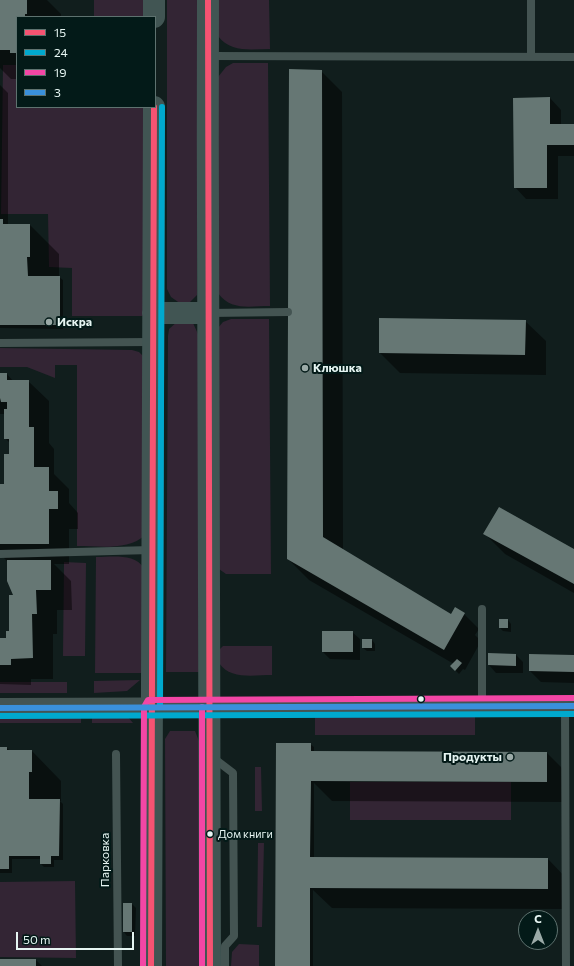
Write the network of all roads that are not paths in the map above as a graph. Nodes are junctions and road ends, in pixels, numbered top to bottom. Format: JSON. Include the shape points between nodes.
{"nodes":[{"id":1,"x":154,"y":0,"type":"edge"},
{"id":2,"x":208,"y":0,"type":"edge"},
{"id":3,"x":531,"y":0,"type":"edge"},
{"id":4,"x":154,"y":16,"type":"edge"},
{"id":5,"x":208,"y":56,"type":"junction"},
{"id":6,"x":531,"y":57,"type":"junction"},
{"id":7,"x":574,"y":57,"type":"edge"},
{"id":8,"x":154,"y":108,"type":"edge"},
{"id":9,"x":288,"y":312,"type":"dead end"},
{"id":10,"x":153,"y":313,"type":"junction"},
{"id":11,"x":207,"y":313,"type":"junction"},
{"id":12,"x":153,"y":342,"type":"junction"},
{"id":13,"x":0,"y":343,"type":"edge"},
{"id":14,"x":153,"y":550,"type":"junction"},
{"id":15,"x":0,"y":554,"type":"edge"},
{"id":16,"x":482,"y":609,"type":"dead end"},
{"id":17,"x":570,"y":706,"type":"edge"},
{"id":18,"x":152,"y":707,"type":"junction"},
{"id":19,"x":210,"y":707,"type":"junction"},
{"id":20,"x":482,"y":707,"type":"junction"},
{"id":21,"x":0,"y":708,"type":"edge"},
{"id":22,"x":116,"y":754,"type":"dead end"},
{"id":23,"x":210,"y":756,"type":"junction"},
{"id":24,"x":118,"y":966,"type":"edge"},
{"id":25,"x":150,"y":966,"type":"edge"},
{"id":26,"x":210,"y":966,"type":"edge"},
{"id":27,"x":225,"y":966,"type":"edge"},
{"id":28,"x":566,"y":966,"type":"edge"}],
"edges":[{"from":1,"to":4,"type":"main road"},
{"from":2,"to":5,"type":"main road"},
{"from":3,"to":6,"type":"lane"},
{"from":5,"to":6,"type":"lane"},
{"from":5,"to":11,"type":"main road"},
{"from":6,"to":7,"type":"lane"},
{"from":8,"to":10,"type":"main road"},
{"from":9,"to":11,"type":"lane"},
{"from":10,"to":11,"type":"main road"},
{"from":10,"to":12,"type":"main road"},
{"from":11,"to":19,"type":"main road"},
{"from":12,"to":13,"type":"lane"},
{"from":12,"to":14,"type":"main road"},
{"from":14,"to":15,"type":"lane"},
{"from":14,"to":18,"type":"main road"},
{"from":16,"to":20,"type":"lane"},
{"from":17,"to":20,"type":"street"},
{"from":17,"to":28,"type":"lane"},
{"from":18,"to":19,"type":"street"},
{"from":18,"to":21,"type":"street"},
{"from":18,"to":25,"type":"main road"},
{"from":19,"to":20,"type":"street"},
{"from":19,"to":23,"type":"main road"},
{"from":22,"to":24,"type":"lane","name":"Парковка"},
{"from":23,"to":26,"type":"main road"},
{"from":23,"to":27,"type":"lane","via":[[233,773],[234,936],[225,946]]}]}
